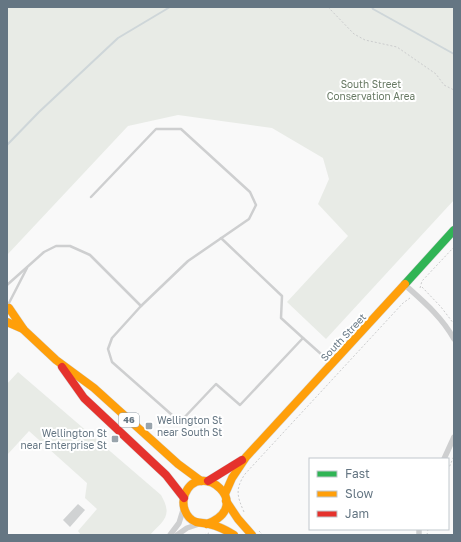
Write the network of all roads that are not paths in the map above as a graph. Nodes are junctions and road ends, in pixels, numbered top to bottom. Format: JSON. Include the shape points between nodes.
{"nodes":[{"id":1,"x":91,"y":197,"type":"dead end"},
{"id":2,"x":454,"y":230,"type":"edge"},
{"id":3,"x":221,"y":238,"type":"junction"},
{"id":4,"x":28,"y":266,"type":"junction"},
{"id":5,"x":405,"y":284,"type":"junction"},
{"id":6,"x":7,"y":285,"type":"edge"},
{"id":7,"x":8,"y":305,"type":"edge"},
{"id":8,"x":142,"y":306,"type":"junction"},
{"id":9,"x":7,"y":322,"type":"edge"},
{"id":10,"x":24,"y":330,"type":"junction"},
{"id":11,"x":303,"y":338,"type":"junction"},
{"id":12,"x":454,"y":340,"type":"edge"},
{"id":13,"x":56,"y":360,"type":"junction"},
{"id":14,"x":332,"y":364,"type":"junction"},
{"id":15,"x":454,"y":436,"type":"edge"},
{"id":16,"x":246,"y":457,"type":"junction"},
{"id":17,"x":444,"y":458,"type":"edge"},
{"id":18,"x":205,"y":481,"type":"junction"},
{"id":19,"x":184,"y":498,"type":"junction"},
{"id":20,"x":226,"y":498,"type":"junction"},
{"id":21,"x":184,"y":507,"type":"junction"},
{"id":22,"x":204,"y":524,"type":"junction"},
{"id":23,"x":255,"y":533,"type":"edge"},
{"id":24,"x":170,"y":535,"type":"edge"},
{"id":25,"x":177,"y":535,"type":"edge"},
{"id":26,"x":234,"y":535,"type":"edge"}],
"edges":[{"from":1,"to":3,"type":"lane","via":[[156,129],[181,129],[250,192],[256,205],[250,219]]},
{"from":2,"to":5,"type":"main road","name":"South Street"},
{"from":3,"to":8,"type":"lane","via":[[188,261]]},
{"from":3,"to":11,"type":"lane","via":[[282,296],[281,318]]},
{"from":4,"to":6,"type":"lane"},
{"from":4,"to":7,"type":"lane"},
{"from":4,"to":8,"type":"lane","via":[[44,252],[56,246],[70,246],[90,255]]},
{"from":5,"to":12,"type":"street","via":[[437,314]]},
{"from":5,"to":14,"type":"main road","name":"South Street"},
{"from":7,"to":10,"type":"main road","number":"46"},
{"from":8,"to":11,"type":"lane","via":[[112,338],[108,349],[112,362],[180,422],[216,384],[240,405]]},
{"from":9,"to":10,"type":"main road","number":"46"},
{"from":10,"to":13,"type":"main road","number":"46"},
{"from":11,"to":14,"type":"lane"},
{"from":13,"to":18,"type":"main road","number":"46","via":[[94,388],[178,464]]},
{"from":13,"to":19,"type":"main road","number":"46","via":[[84,398],[166,474]]},
{"from":14,"to":16,"type":"main road","name":"South Street"},
{"from":15,"to":17,"type":"street"},
{"from":16,"to":18,"type":"main road","name":"South Street"},
{"from":16,"to":20,"type":"main road","name":"South Street","via":[[232,478]]},
{"from":18,"to":19,"type":"main road","via":[[190,486]]},
{"from":18,"to":20,"type":"main road","number":"46","via":[[215,483]]},
{"from":19,"to":21,"type":"main road"},
{"from":20,"to":22,"type":"main road","via":[[226,508],[222,515]]},
{"from":20,"to":23,"type":"main road","number":"46","via":[[238,519]]},
{"from":21,"to":22,"type":"main road","via":[[188,517]]},
{"from":21,"to":24,"type":"street","via":[[179,523]]},
{"from":22,"to":25,"type":"street","via":[[187,528]]},
{"from":22,"to":26,"type":"main road","via":[[227,530]]}]}
